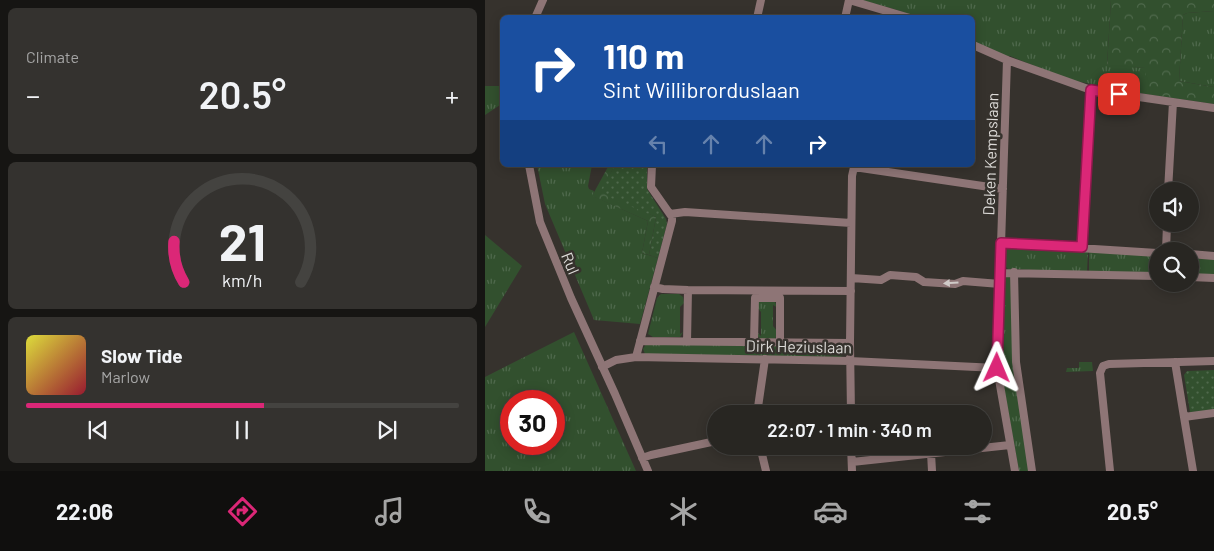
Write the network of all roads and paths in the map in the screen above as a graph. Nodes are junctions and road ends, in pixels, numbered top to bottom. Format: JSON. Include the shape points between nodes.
{"nodes":[{"id":1,"x":543,"y":0,"type":"edge"},
{"id":2,"x":761,"y":0,"type":"edge"},
{"id":3,"x":849,"y":0,"type":"edge"},
{"id":4,"x":536,"y":15,"type":"edge"},
{"id":5,"x":758,"y":15,"type":"edge"},
{"id":6,"x":846,"y":15,"type":"edge"},
{"id":7,"x":900,"y":15,"type":"edge"},
{"id":8,"x":975,"y":46,"type":"edge"},
{"id":9,"x":1007,"y":60,"type":"junction"},
{"id":10,"x":1091,"y":90,"type":"junction"},
{"id":11,"x":1173,"y":102,"type":"junction"},
{"id":12,"x":1214,"y":108,"type":"edge"},
{"id":13,"x":529,"y":167,"type":"edge"},
{"id":14,"x":652,"y":167,"type":"edge"},
{"id":15,"x":853,"y":167,"type":"edge"},
{"id":16,"x":859,"y":167,"type":"edge"},
{"id":17,"x":906,"y":167,"type":"edge"},
{"id":18,"x":904,"y":174,"type":"junction"},
{"id":19,"x":1169,"y":182,"type":"edge"},
{"id":20,"x":1003,"y":189,"type":"junction"},
{"id":21,"x":670,"y":214,"type":"junction"},
{"id":22,"x":851,"y":223,"type":"junction"},
{"id":23,"x":1001,"y":243,"type":"junction"},
{"id":24,"x":1082,"y":247,"type":"junction"},
{"id":25,"x":1149,"y":252,"type":"edge"},
{"id":26,"x":1199,"y":255,"type":"edge"},
{"id":27,"x":1214,"y":256,"type":"edge"},
{"id":28,"x":1014,"y":272,"type":"junction"},
{"id":29,"x":1000,"y":273,"type":"junction"},
{"id":30,"x":1149,"y":276,"type":"edge"},
{"id":31,"x":1199,"y":277,"type":"edge"},
{"id":32,"x":851,"y":278,"type":"junction"},
{"id":33,"x":1214,"y":278,"type":"edge"},
{"id":34,"x":1000,"y":284,"type":"junction"},
{"id":35,"x":654,"y":287,"type":"junction"},
{"id":36,"x":688,"y":290,"type":"junction"},
{"id":37,"x":851,"y":291,"type":"junction"},
{"id":38,"x":640,"y":341,"type":"junction"},
{"id":39,"x":687,"y":342,"type":"junction"},
{"id":40,"x":754,"y":342,"type":"junction"},
{"id":41,"x":780,"y":343,"type":"junction"},
{"id":42,"x":850,"y":343,"type":"junction"},
{"id":43,"x":636,"y":357,"type":"junction"},
{"id":44,"x":765,"y":360,"type":"junction"},
{"id":45,"x":1214,"y":360,"type":"edge"},
{"id":46,"x":850,"y":361,"type":"junction"},
{"id":47,"x":1175,"y":362,"type":"junction"},
{"id":48,"x":602,"y":367,"type":"junction"},
{"id":49,"x":997,"y":368,"type":"junction"},
{"id":50,"x":758,"y":405,"type":"edge"},
{"id":51,"x":851,"y":405,"type":"edge"},
{"id":52,"x":1214,"y":414,"type":"edge"},
{"id":53,"x":1184,"y":417,"type":"junction"},
{"id":54,"x":707,"y":443,"type":"edge"},
{"id":55,"x":1010,"y":444,"type":"junction"},
{"id":56,"x":992,"y":446,"type":"edge"},
{"id":57,"x":762,"y":455,"type":"edge"},
{"id":58,"x":851,"y":455,"type":"edge"},
{"id":59,"x":913,"y":455,"type":"edge"},
{"id":60,"x":931,"y":455,"type":"edge"},
{"id":61,"x":642,"y":458,"type":"junction"},
{"id":62,"x":851,"y":462,"type":"junction"},
{"id":63,"x":648,"y":471,"type":"edge"},
{"id":64,"x":766,"y":471,"type":"edge"},
{"id":65,"x":851,"y":471,"type":"edge"},
{"id":66,"x":932,"y":471,"type":"edge"},
{"id":67,"x":1015,"y":471,"type":"edge"},
{"id":68,"x":1032,"y":471,"type":"edge"},
{"id":69,"x":1110,"y":471,"type":"edge"},
{"id":70,"x":1193,"y":471,"type":"edge"}],
"edges":[{"from":1,"to":4,"type":"street"},
{"from":2,"to":5,"type":"street"},
{"from":3,"to":6,"type":"street"},
{"from":3,"to":7,"type":"street"},
{"from":8,"to":9,"type":"street"},
{"from":9,"to":10,"type":"street"},
{"from":9,"to":20,"type":"street","name":"Deken Kempslaan"},
{"from":10,"to":11,"type":"street"},
{"from":10,"to":24,"type":"street"},
{"from":11,"to":12,"type":"street"},
{"from":11,"to":19,"type":"street"},
{"from":13,"to":48,"type":"street","name":"Rul","via":[[539,222]]},
{"from":14,"to":21,"type":"street","via":[[651,187]]},
{"from":15,"to":22,"type":"street"},
{"from":16,"to":18,"type":"street"},
{"from":17,"to":18,"type":"street"},
{"from":18,"to":20,"type":"street"},
{"from":20,"to":23,"type":"street","name":"Deken Kempslaan"},
{"from":21,"to":22,"type":"street","via":[[685,212]]},
{"from":21,"to":35,"type":"street","via":[[671,228]]},
{"from":22,"to":32,"type":"street"},
{"from":23,"to":24,"type":"street"},
{"from":23,"to":29,"type":"street","name":"Deken Kempslaan"},
{"from":24,"to":25,"type":"street"},
{"from":26,"to":27,"type":"street"},
{"from":28,"to":29,"type":"street"},
{"from":28,"to":30,"type":"street"},
{"from":28,"to":68,"type":"street","via":[[1016,362]]},
{"from":29,"to":34,"type":"street","name":"Deken Kempslaan"},
{"from":31,"to":33,"type":"street"},
{"from":34,"to":32,"type":"street","one_way":true,"via":[[924,282],[916,277],[890,274],[881,280]]},
{"from":32,"to":37,"type":"street"},
{"from":34,"to":49,"type":"street","name":"Deken Kempslaan"},
{"from":35,"to":36,"type":"street"},
{"from":35,"to":38,"type":"street"},
{"from":36,"to":37,"type":"street"},
{"from":36,"to":39,"type":"street"},
{"from":37,"to":42,"type":"street"},
{"from":38,"to":39,"type":"street","name":"Dirk Heziuslaan"},
{"from":38,"to":43,"type":"street"},
{"from":39,"to":40,"type":"street","name":"Dirk Heziuslaan"},
{"from":40,"to":41,"type":"street","name":"Dirk Heziuslaan"},
{"from":40,"to":41,"type":"street","name":"Dirk Heziuslaan","via":[[755,298],[780,298]]},
{"from":41,"to":42,"type":"street","name":"Dirk Heziuslaan"},
{"from":42,"to":46,"type":"street"},
{"from":43,"to":44,"type":"street","name":"Dirk Heziuslaan"},
{"from":43,"to":48,"type":"street","name":"Dirk Heziuslaan","via":[[616,360]]},
{"from":44,"to":46,"type":"street","name":"Dirk Heziuslaan"},
{"from":44,"to":50,"type":"street"},
{"from":45,"to":47,"type":"street"},
{"from":46,"to":49,"type":"street","name":"Dirk Heziuslaan"},
{"from":46,"to":51,"type":"street"},
{"from":47,"to":53,"type":"street"},
{"from":47,"to":69,"type":"street","via":[[1103,366],[1100,373]]},
{"from":48,"to":61,"type":"street","name":"Rul"},
{"from":49,"to":55,"type":"street","name":"Deken Kempslaan"},
{"from":52,"to":53,"type":"street"},
{"from":53,"to":70,"type":"street"},
{"from":54,"to":61,"type":"street"},
{"from":55,"to":56,"type":"street"},
{"from":55,"to":67,"type":"street","name":"Deken Kempslaan"},
{"from":57,"to":64,"type":"street"},
{"from":58,"to":62,"type":"street"},
{"from":59,"to":62,"type":"street"},
{"from":60,"to":66,"type":"street"},
{"from":61,"to":63,"type":"street","name":"Rul"},
{"from":62,"to":65,"type":"street"}]}
